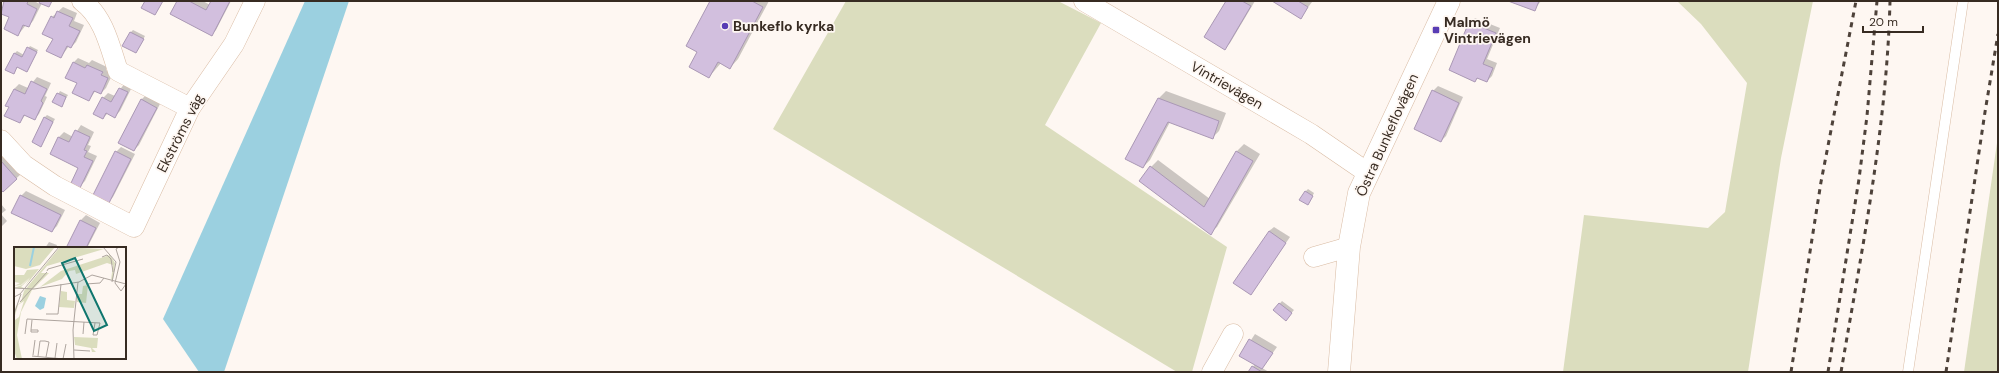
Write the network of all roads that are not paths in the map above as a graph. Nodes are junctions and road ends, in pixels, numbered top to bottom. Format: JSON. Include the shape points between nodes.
{"nodes":[{"id":1,"x":82,"y":1,"type":"edge"},
{"id":2,"x":255,"y":1,"type":"edge"},
{"id":3,"x":1084,"y":1,"type":"edge"},
{"id":4,"x":1449,"y":1,"type":"edge"},
{"id":5,"x":1963,"y":1,"type":"edge"},
{"id":6,"x":190,"y":108,"type":"junction"},
{"id":7,"x":1,"y":140,"type":"edge"},
{"id":8,"x":1368,"y":172,"type":"junction"},
{"id":9,"x":1349,"y":247,"type":"junction"},
{"id":10,"x":1314,"y":257,"type":"dead end"},
{"id":11,"x":1233,"y":334,"type":"dead end"},
{"id":12,"x":1212,"y":372,"type":"edge"},
{"id":13,"x":1339,"y":372,"type":"edge"},
{"id":14,"x":1908,"y":372,"type":"edge"}],
"edges":[{"from":1,"to":6,"type":"street","via":[[88,5],[103,26],[118,71]]},
{"from":2,"to":6,"type":"street","name":"Ekströms väg","via":[[234,44]]},
{"from":3,"to":8,"type":"street","name":"Vintrievägen","via":[[1311,134]]},
{"from":4,"to":8,"type":"street","name":"Östra Bunkeflovägen"},
{"from":5,"to":14,"type":"lane"},
{"from":6,"to":7,"type":"street","name":"Ekströms väg","via":[[134,227],[55,186],[24,165]]},
{"from":8,"to":9,"type":"street","name":"Östra Bunkeflovägen","via":[[1359,194]]},
{"from":9,"to":10,"type":"street"},
{"from":9,"to":13,"type":"street","name":"Östra Bunkeflovägen"},
{"from":11,"to":12,"type":"street"}]}
